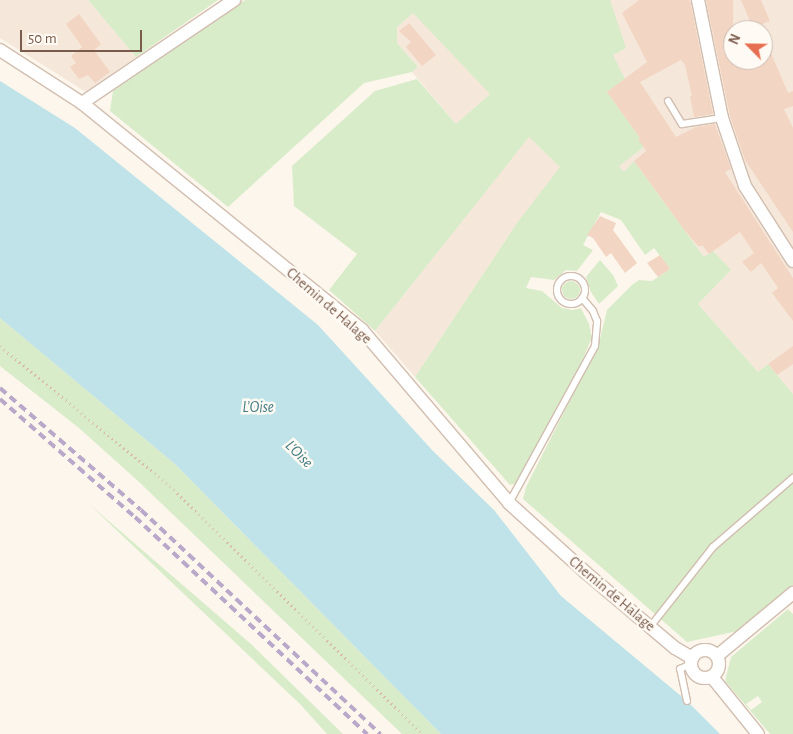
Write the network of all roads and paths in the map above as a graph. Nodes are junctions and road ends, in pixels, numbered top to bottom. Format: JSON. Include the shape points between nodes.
{"nodes":[{"id":1,"x":234,"y":0,"type":"edge"},
{"id":2,"x":698,"y":0,"type":"edge"},
{"id":3,"x":0,"y":50,"type":"edge"},
{"id":4,"x":668,"y":101,"type":"dead end"},
{"id":5,"x":82,"y":103,"type":"junction"},
{"id":6,"x":722,"y":118,"type":"junction"},
{"id":7,"x":793,"y":261,"type":"edge"},
{"id":8,"x":582,"y":298,"type":"junction"},
{"id":9,"x":0,"y":346,"type":"edge"},
{"id":10,"x":793,"y":478,"type":"edge"},
{"id":11,"x":509,"y":503,"type":"junction"},
{"id":12,"x":793,"y":593,"type":"edge"},
{"id":13,"x":650,"y":626,"type":"junction"},
{"id":14,"x":717,"y":656,"type":"junction"},
{"id":15,"x":691,"y":661,"type":"junction"},
{"id":16,"x":712,"y":677,"type":"junction"},
{"id":17,"x":687,"y":701,"type":"dead end"},
{"id":18,"x":422,"y":734,"type":"edge"},
{"id":19,"x":758,"y":734,"type":"edge"}],
"edges":[{"from":1,"to":5,"type":"street"},
{"from":2,"to":6,"type":"street"},
{"from":3,"to":5,"type":"street","name":"Chemin de Halage"},
{"from":4,"to":6,"type":"lane","via":[[682,124]]},
{"from":5,"to":11,"type":"street","name":"Chemin de Halage","via":[[362,330]]},
{"from":6,"to":7,"type":"street","via":[[745,186]]},
{"from":8,"to":8,"type":"lane","via":[[584,288],[580,280],[570,277],[561,281],[557,290],[560,299],[569,304]]},
{"from":8,"to":11,"type":"lane","via":[[597,321],[595,346]]},
{"from":9,"to":18,"type":"path","via":[[170,486]]},
{"from":10,"to":13,"type":"lane","via":[[713,547]]},
{"from":11,"to":13,"type":"street","name":"Chemin de Halage"},
{"from":12,"to":14,"type":"street"},
{"from":13,"to":15,"type":"street","name":"Chemin de Halage"},
{"from":14,"to":15,"type":"street","via":[[711,650],[702,650]]},
{"from":14,"to":16,"type":"street","via":[[720,665]]},
{"from":15,"to":16,"type":"street","via":[[698,676]]},
{"from":15,"to":17,"type":"lane","via":[[680,669]]},
{"from":16,"to":19,"type":"street"}]}
